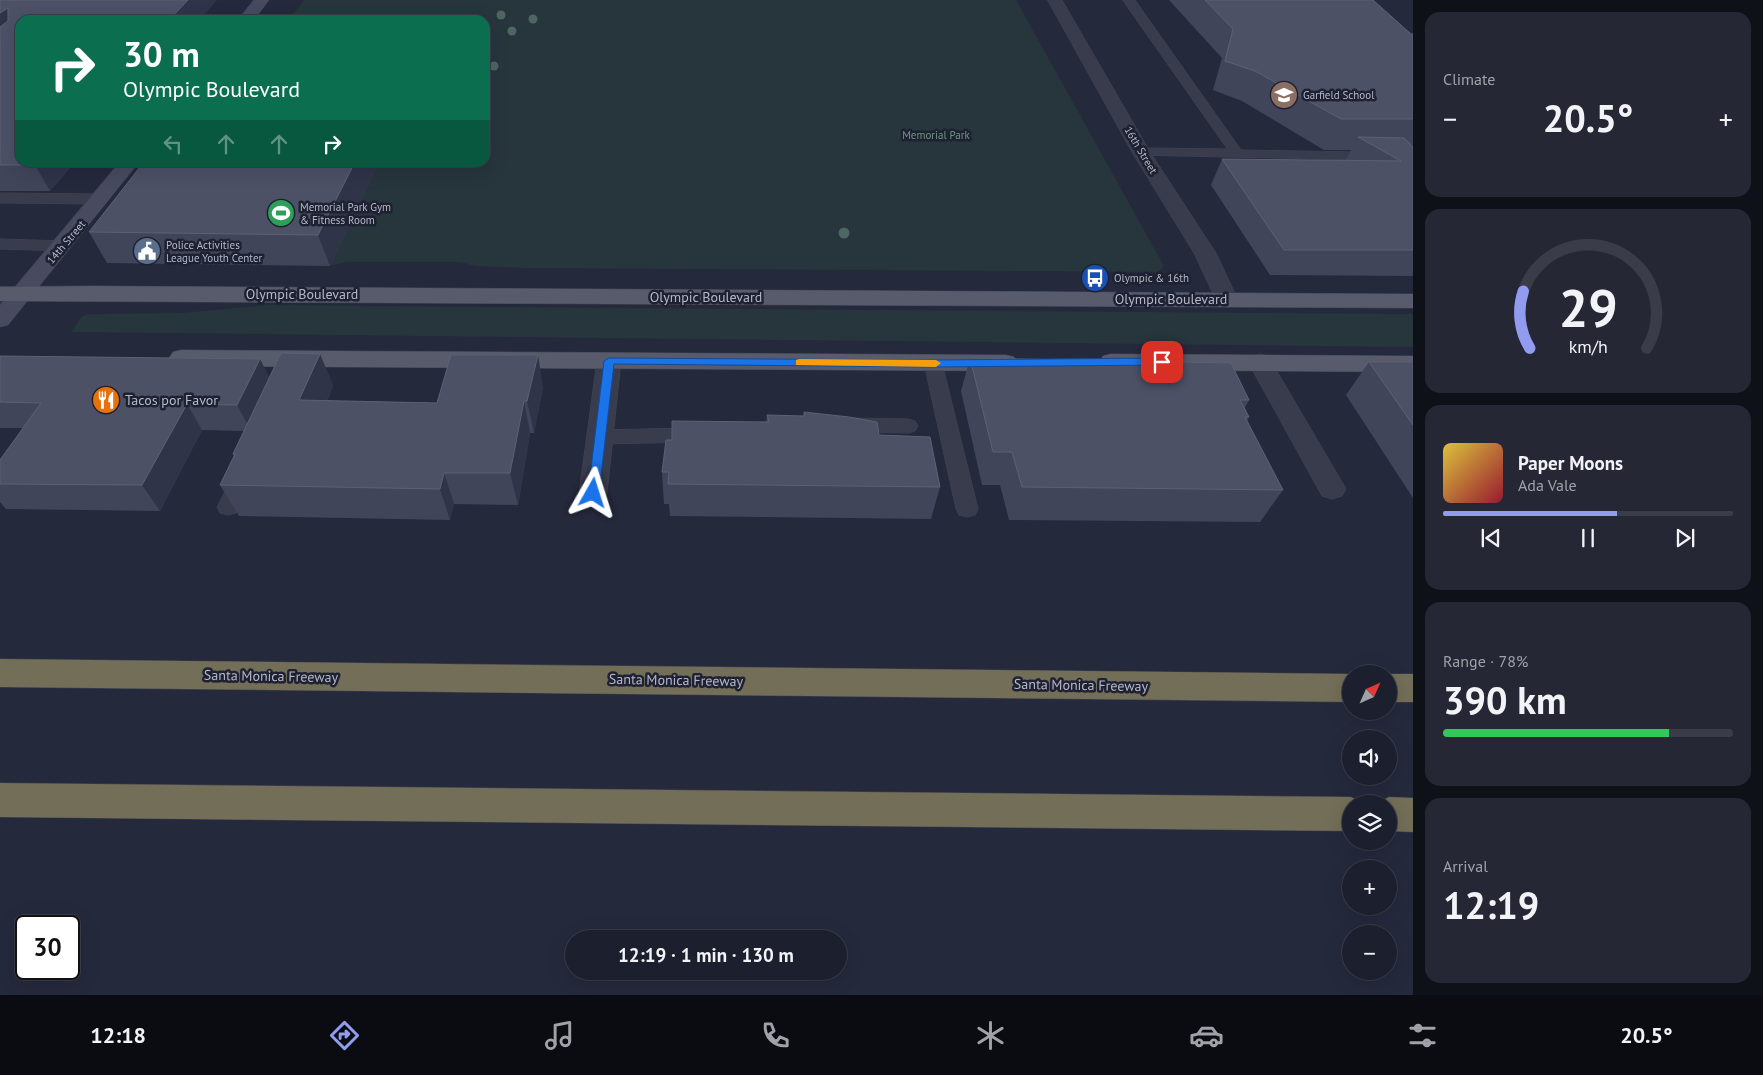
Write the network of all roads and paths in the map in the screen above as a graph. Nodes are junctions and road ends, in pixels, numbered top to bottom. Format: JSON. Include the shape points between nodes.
{"nodes":[{"id":1,"x":262,"y":0,"type":"edge"},
{"id":2,"x":1055,"y":0,"type":"edge"},
{"id":3,"x":1129,"y":0,"type":"edge"},
{"id":4,"x":250,"y":15,"type":"edge"},
{"id":5,"x":1141,"y":152,"type":"junction"},
{"id":6,"x":1237,"y":154,"type":"junction"},
{"id":7,"x":1413,"y":157,"type":"edge"},
{"id":8,"x":126,"y":167,"type":"edge"},
{"id":9,"x":0,"y":198,"type":"edge"},
{"id":10,"x":101,"y":199,"type":"junction"},
{"id":11,"x":0,"y":244,"type":"edge"},
{"id":12,"x":63,"y":246,"type":"junction"},
{"id":13,"x":11,"y":294,"type":"edge"},
{"id":14,"x":1227,"y":300,"type":"junction"},
{"id":15,"x":1413,"y":301,"type":"edge"},
{"id":16,"x":0,"y":320,"type":"edge"},
{"id":17,"x":160,"y":358,"type":"edge"},
{"id":18,"x":609,"y":361,"type":"junction"},
{"id":19,"x":1091,"y":362,"type":"edge"},
{"id":20,"x":1260,"y":362,"type":"junction"},
{"id":21,"x":1032,"y":363,"type":"edge"},
{"id":22,"x":933,"y":364,"type":"junction"},
{"id":23,"x":1413,"y":364,"type":"edge"},
{"id":24,"x":831,"y":425,"type":"edge"},
{"id":25,"x":908,"y":426,"type":"dead end"},
{"id":26,"x":716,"y":435,"type":"edge"},
{"id":27,"x":600,"y":437,"type":"junction"},
{"id":28,"x":252,"y":456,"type":"edge"},
{"id":29,"x":1332,"y":489,"type":"dead end"},
{"id":30,"x":593,"y":493,"type":"dead end"},
{"id":31,"x":228,"y":507,"type":"edge"},
{"id":32,"x":967,"y":509,"type":"dead end"},
{"id":33,"x":0,"y":673,"type":"edge"},
{"id":34,"x":1342,"y":688,"type":"edge"},
{"id":35,"x":1398,"y":688,"type":"edge"},
{"id":36,"x":1413,"y":688,"type":"edge"},
{"id":37,"x":0,"y":800,"type":"edge"},
{"id":38,"x":1342,"y":814,"type":"edge"},
{"id":39,"x":1397,"y":814,"type":"edge"},
{"id":40,"x":1413,"y":815,"type":"edge"}],
"edges":[{"from":1,"to":4,"type":"street"},
{"from":2,"to":5,"type":"street","name":"16th Street"},
{"from":3,"to":6,"type":"lane"},
{"from":5,"to":6,"type":"lane"},
{"from":5,"to":14,"type":"street","name":"16th Street","via":[[1205,253]]},
{"from":6,"to":7,"type":"lane"},
{"from":8,"to":10,"type":"street","name":"14th Street"},
{"from":9,"to":10,"type":"lane"},
{"from":10,"to":12,"type":"street","name":"14th Street"},
{"from":11,"to":12,"type":"lane"},
{"from":12,"to":13,"type":"street","name":"14th Street"},
{"from":13,"to":14,"type":"main road","name":"Olympic Boulevard"},
{"from":13,"to":16,"type":"street","name":"14th Street"},
{"from":14,"to":15,"type":"main road","name":"Olympic Boulevard"},
{"from":17,"to":18,"type":"main road","via":[[292,368]]},
{"from":18,"to":22,"type":"main road"},
{"from":18,"to":27,"type":"street"},
{"from":19,"to":20,"type":"main road"},
{"from":20,"to":23,"type":"main road"},
{"from":20,"to":29,"type":"street"},
{"from":21,"to":22,"type":"main road"},
{"from":22,"to":32,"type":"lane"},
{"from":24,"to":25,"type":"lane"},
{"from":26,"to":27,"type":"lane"},
{"from":27,"to":30,"type":"street"},
{"from":28,"to":31,"type":"lane"},
{"from":33,"to":34,"type":"highway","name":"Santa Monica Freeway"},
{"from":35,"to":36,"type":"highway"},
{"from":37,"to":38,"type":"highway"},
{"from":39,"to":40,"type":"highway"}]}
